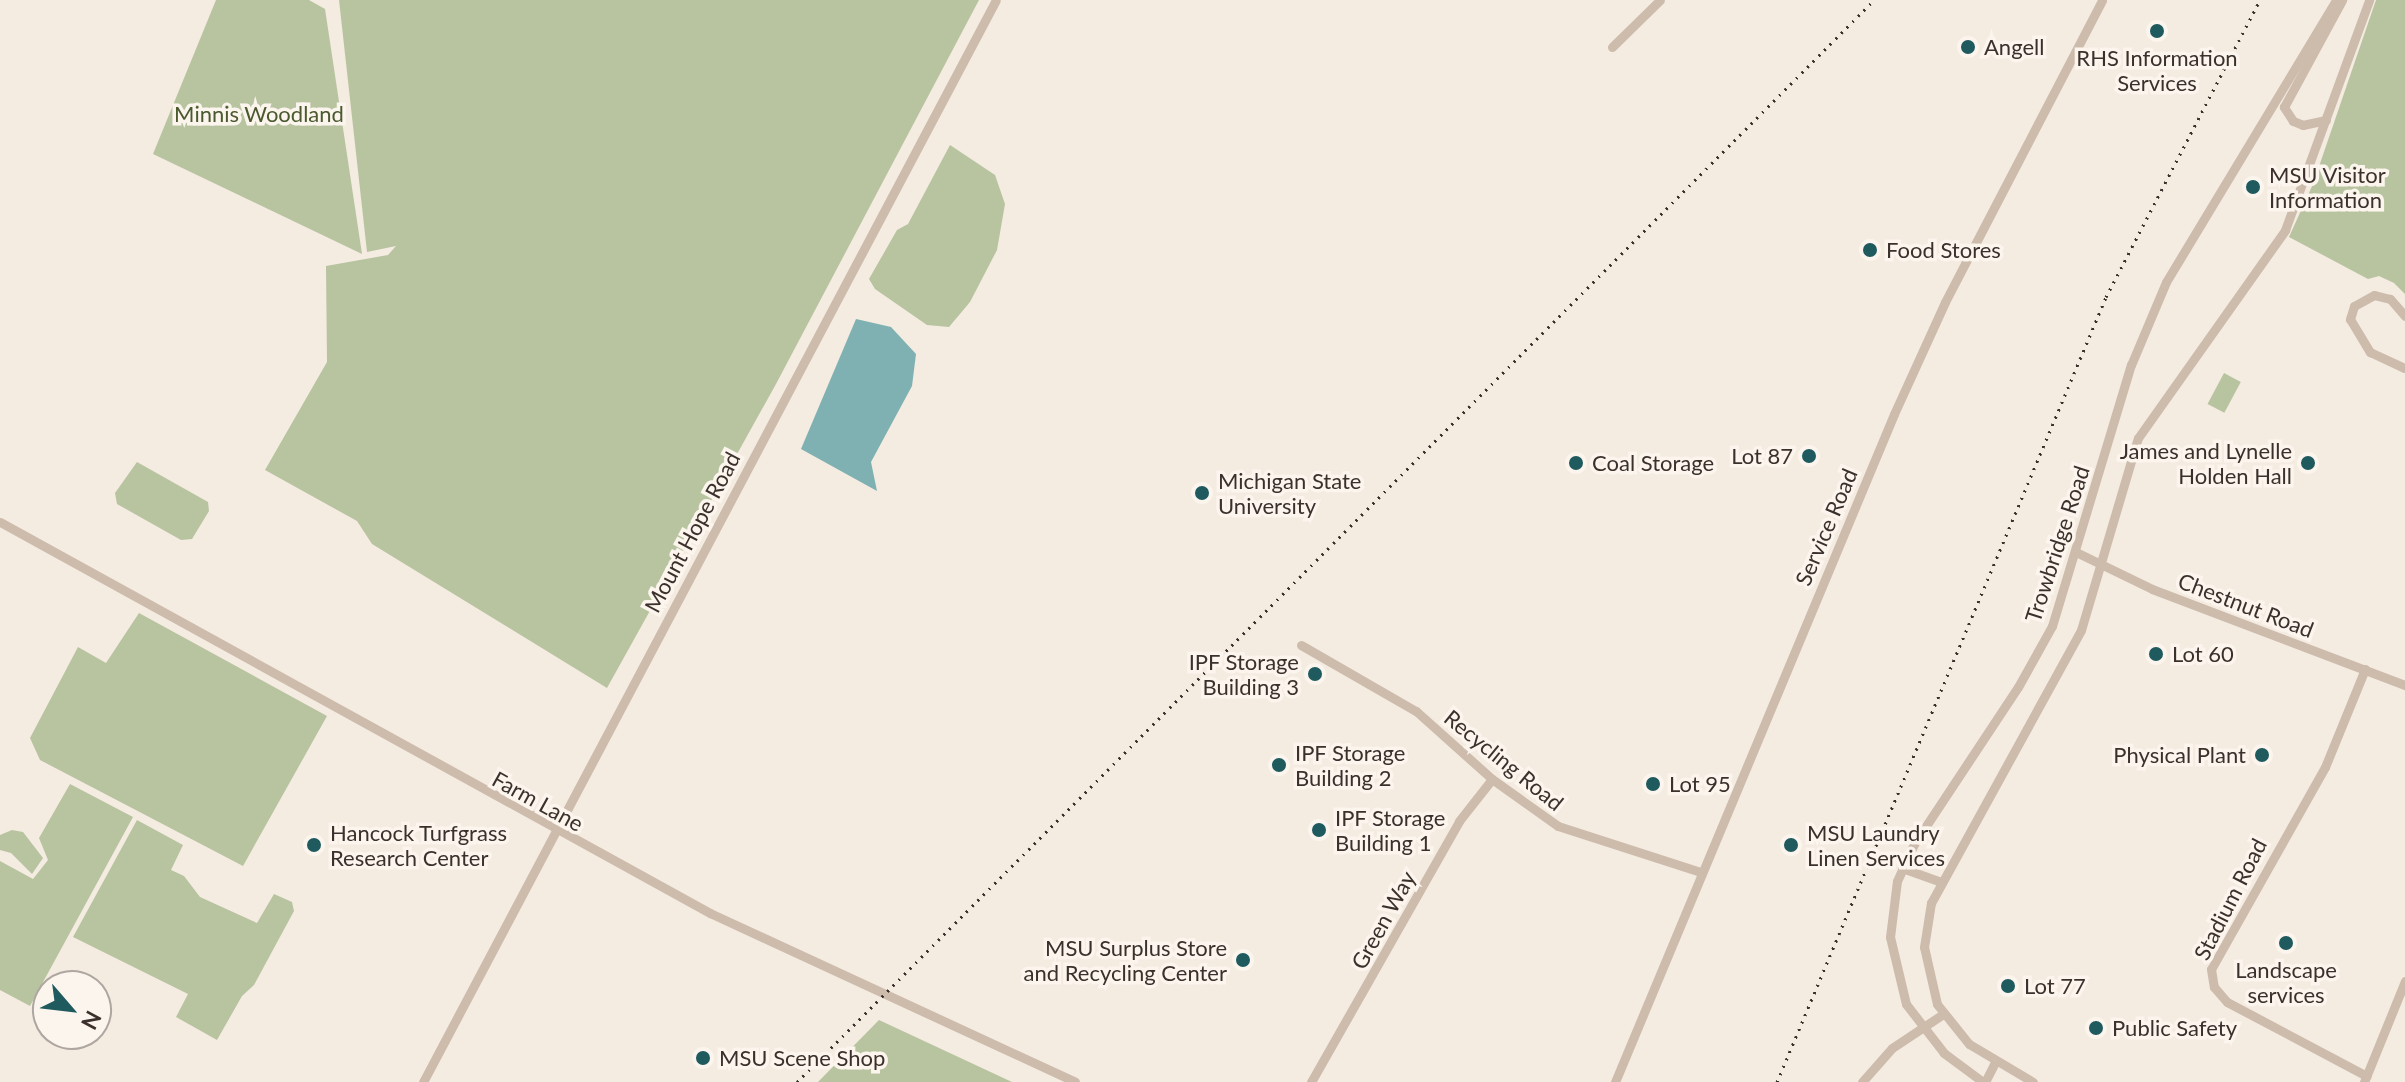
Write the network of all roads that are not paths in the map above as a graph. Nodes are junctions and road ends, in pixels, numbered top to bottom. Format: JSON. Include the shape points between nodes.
{"nodes":[{"id":1,"x":996,"y":0,"type":"edge"},
{"id":2,"x":1660,"y":0,"type":"edge"},
{"id":3,"x":2102,"y":0,"type":"edge"},
{"id":4,"x":2336,"y":0,"type":"edge"},
{"id":5,"x":2342,"y":0,"type":"edge"},
{"id":6,"x":2369,"y":0,"type":"edge"},
{"id":7,"x":1612,"y":47,"type":"dead end"},
{"id":8,"x":2326,"y":120,"type":"junction"},
{"id":9,"x":2405,"y":316,"type":"edge"},
{"id":10,"x":2405,"y":368,"type":"edge"},
{"id":11,"x":0,"y":522,"type":"edge"},
{"id":12,"x":2078,"y":553,"type":"junction"},
{"id":13,"x":2102,"y":564,"type":"junction"},
{"id":14,"x":1301,"y":645,"type":"dead end"},
{"id":15,"x":2365,"y":669,"type":"junction"},
{"id":16,"x":2405,"y":685,"type":"edge"},
{"id":17,"x":1492,"y":779,"type":"junction"},
{"id":18,"x":555,"y":831,"type":"junction"},
{"id":19,"x":1902,"y":868,"type":"junction"},
{"id":20,"x":1700,"y":872,"type":"junction"},
{"id":21,"x":1941,"y":882,"type":"junction"},
{"id":22,"x":2405,"y":981,"type":"edge"},
{"id":23,"x":1943,"y":1014,"type":"junction"},
{"id":24,"x":1921,"y":1029,"type":"junction"},
{"id":25,"x":1995,"y":1062,"type":"junction"},
{"id":26,"x":2366,"y":1079,"type":"edge"},
{"id":27,"x":423,"y":1082,"type":"edge"},
{"id":28,"x":1075,"y":1082,"type":"edge"},
{"id":29,"x":1311,"y":1082,"type":"edge"},
{"id":30,"x":1615,"y":1082,"type":"edge"},
{"id":31,"x":1862,"y":1082,"type":"edge"},
{"id":32,"x":1984,"y":1082,"type":"edge"},
{"id":33,"x":2033,"y":1082,"type":"edge"}],
"edges":[{"from":1,"to":18,"type":"street","name":"Mount Hope Road"},
{"from":2,"to":7,"type":"street"},
{"from":3,"to":20,"type":"street","name":"Service Road","via":[[1945,302]]},
{"from":4,"to":12,"type":"street","name":"Trowbridge Road","via":[[2182,252],[2148,318]]},
{"from":5,"to":8,"type":"street","via":[[2284,107],[2303,125]]},
{"from":6,"to":8,"type":"street","name":"Trowbridge Road"},
{"from":8,"to":13,"type":"street","name":"Trowbridge Road","via":[[2285,230],[2138,438]]},
{"from":9,"to":10,"type":"street","via":[[2390,299],[2374,295],[2354,306],[2350,319],[2370,352]]},
{"from":11,"to":18,"type":"street","name":"Farm Lane"},
{"from":12,"to":13,"type":"street","name":"Chestnut Road"},
{"from":12,"to":19,"type":"street","name":"Trowbridge Road","via":[[2037,657]]},
{"from":13,"to":15,"type":"street","name":"Chestnut Road","via":[[2152,589]]},
{"from":13,"to":21,"type":"street","name":"Trowbridge Road","via":[[2067,662]]},
{"from":14,"to":17,"type":"street","name":"Recycling Road","via":[[1416,711]]},
{"from":15,"to":16,"type":"street","name":"Chestnut Road"},
{"from":15,"to":26,"type":"street","name":"Stadium Road","via":[[2325,767],[2211,969],[2214,987],[2227,1002]]},
{"from":17,"to":20,"type":"street","name":"Recycling Road","via":[[1558,826]]},
{"from":17,"to":29,"type":"street","name":"Green Way","via":[[1459,821]]},
{"from":18,"to":27,"type":"street","name":"Mount Hope Road"},
{"from":18,"to":28,"type":"street","name":"Farm Lane","via":[[710,913]]},
{"from":19,"to":21,"type":"street"},
{"from":19,"to":24,"type":"street","name":"Trowbridge Road","via":[[1892,909],[1891,951],[1901,991]]},
{"from":20,"to":30,"type":"street","name":"Service Road"},
{"from":21,"to":23,"type":"street","name":"Trowbridge Road","via":[[1928,913],[1924,947],[1929,982]]},
{"from":22,"to":26,"type":"street"},
{"from":23,"to":24,"type":"street"},
{"from":23,"to":25,"type":"street","name":"Trowbridge Road","via":[[1969,1044]]},
{"from":24,"to":31,"type":"street","via":[[1892,1048]]},
{"from":24,"to":32,"type":"street"},
{"from":25,"to":32,"type":"street"},
{"from":25,"to":33,"type":"street","name":"Trowbridge Road"}]}
